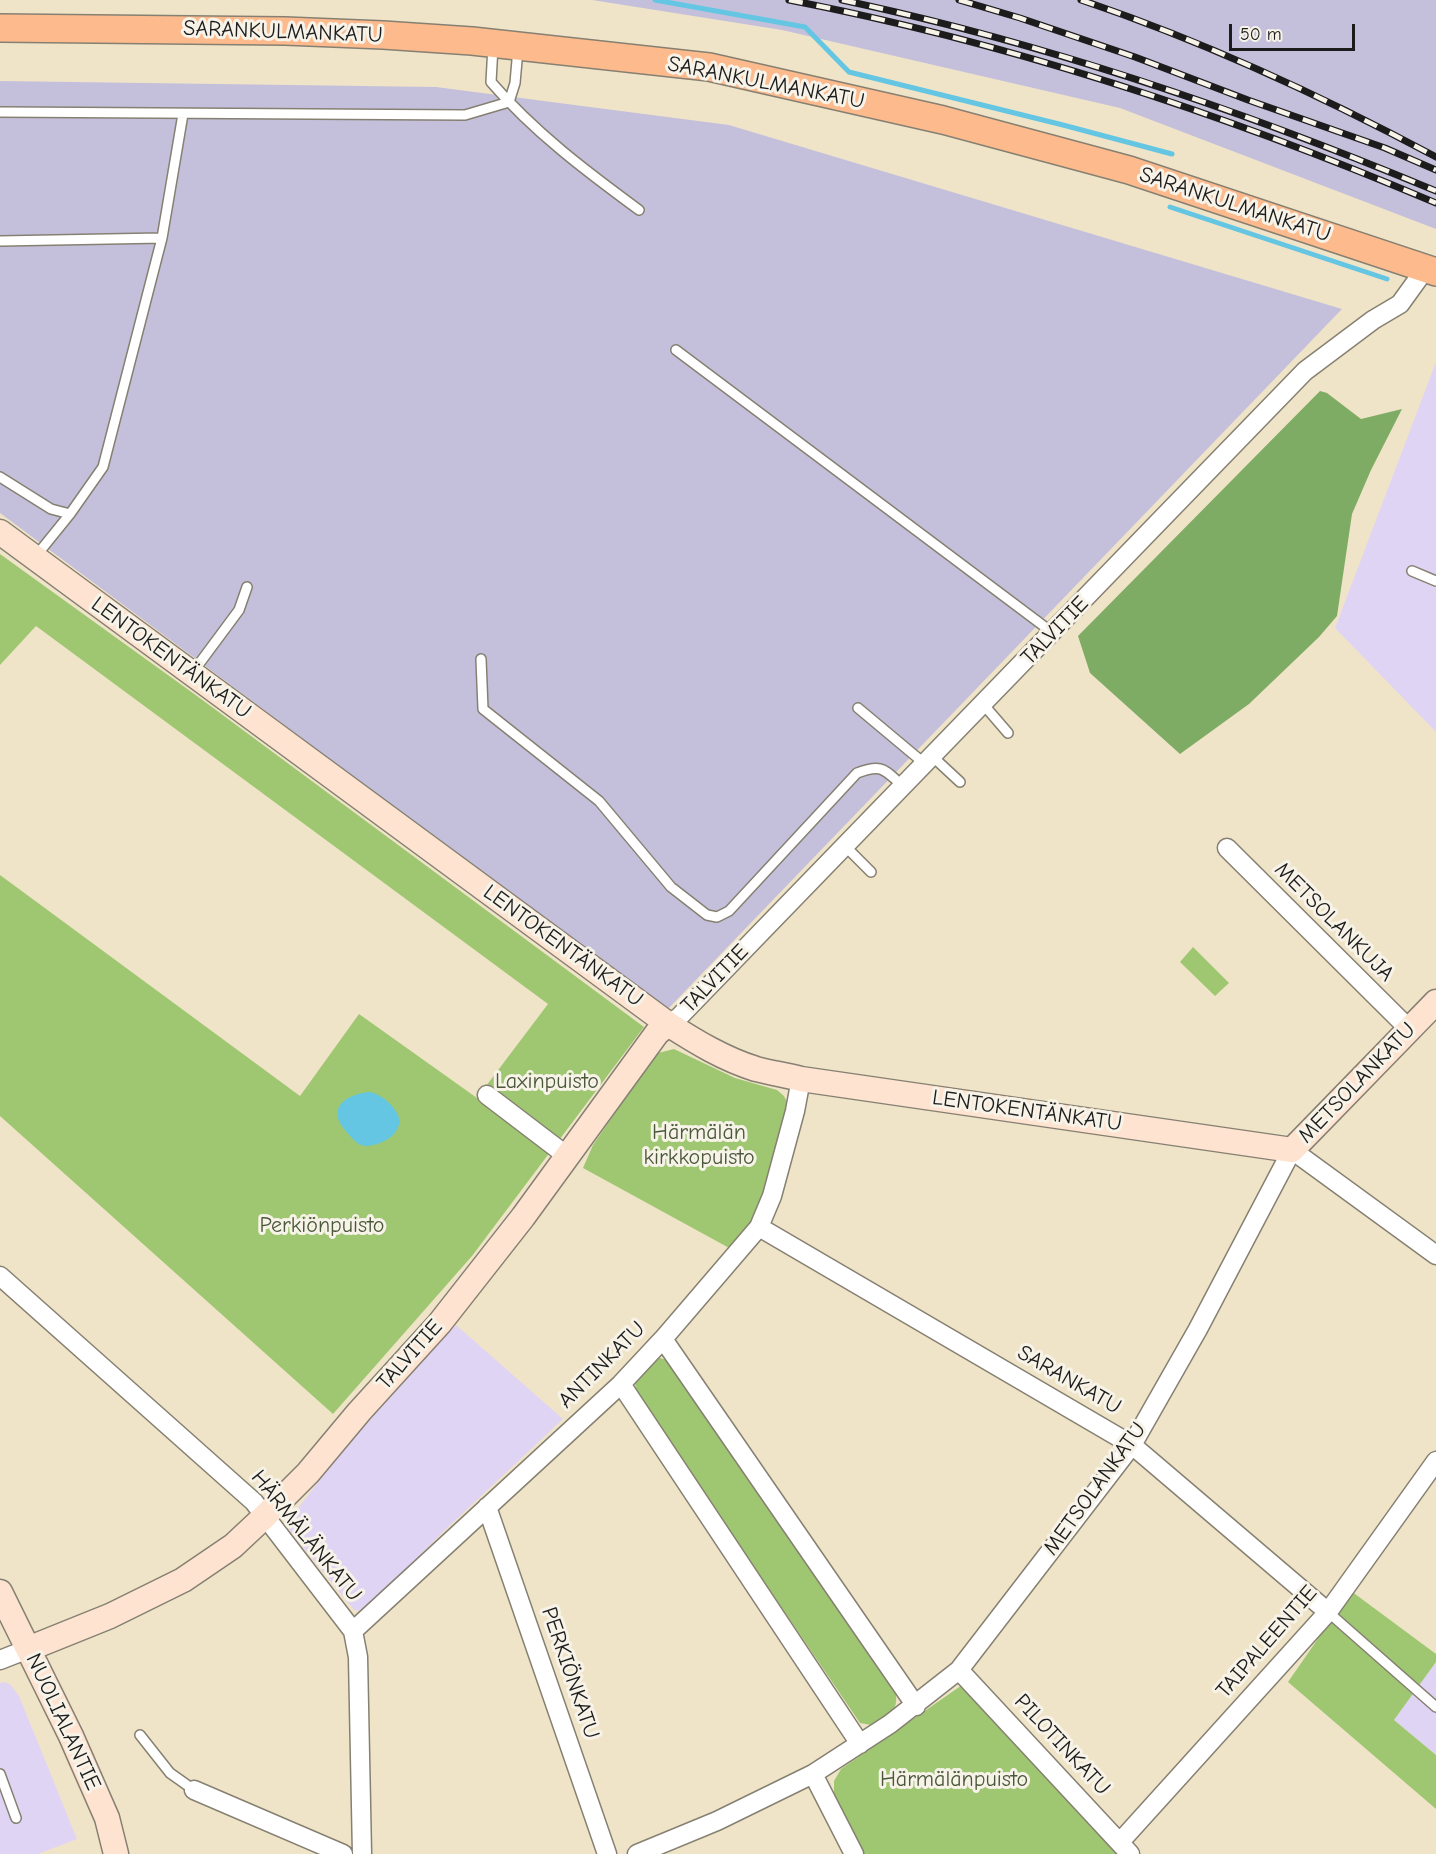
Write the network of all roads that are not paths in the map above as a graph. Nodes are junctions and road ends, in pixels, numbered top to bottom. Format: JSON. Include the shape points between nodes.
{"nodes":[{"id":1,"x":0,"y":28,"type":"edge"},
{"id":2,"x":506,"y":45,"type":"junction"},
{"id":3,"x":509,"y":102,"type":"junction"},
{"id":4,"x":0,"y":112,"type":"edge"},
{"id":5,"x":183,"y":114,"type":"junction"},
{"id":6,"x":639,"y":210,"type":"dead end"},
{"id":7,"x":162,"y":238,"type":"junction"},
{"id":8,"x":0,"y":241,"type":"edge"},
{"id":9,"x":1431,"y":270,"type":"edge"},
{"id":10,"x":676,"y":350,"type":"dead end"},
{"id":11,"x":0,"y":477,"type":"edge"},
{"id":12,"x":70,"y":514,"type":"junction"},
{"id":13,"x":0,"y":532,"type":"edge"},
{"id":14,"x":34,"y":558,"type":"junction"},
{"id":15,"x":1412,"y":571,"type":"dead end"},
{"id":16,"x":1436,"y":580,"type":"edge"},
{"id":17,"x":247,"y":587,"type":"dead end"},
{"id":18,"x":1053,"y":633,"type":"junction"},
{"id":19,"x":481,"y":659,"type":"dead end"},
{"id":20,"x":192,"y":674,"type":"junction"},
{"id":21,"x":983,"y":704,"type":"junction"},
{"id":22,"x":858,"y":708,"type":"dead end"},
{"id":23,"x":1008,"y":733,"type":"dead end"},
{"id":24,"x":928,"y":760,"type":"junction"},
{"id":25,"x":960,"y":782,"type":"dead end"},
{"id":26,"x":903,"y":786,"type":"junction"},
{"id":27,"x":845,"y":846,"type":"junction"},
{"id":28,"x":1227,"y":848,"type":"dead end"},
{"id":29,"x":871,"y":872,"type":"dead end"},
{"id":30,"x":1436,"y":1002,"type":"edge"},
{"id":31,"x":668,"y":1024,"type":"junction"},
{"id":32,"x":1409,"y":1029,"type":"junction"},
{"id":33,"x":801,"y":1079,"type":"junction"},
{"id":34,"x":487,"y":1095,"type":"dead end"},
{"id":35,"x":1292,"y":1150,"type":"junction"},
{"id":36,"x":567,"y":1156,"type":"junction"},
{"id":37,"x":759,"y":1227,"type":"junction"},
{"id":38,"x":1436,"y":1255,"type":"edge"},
{"id":39,"x":0,"y":1276,"type":"edge"},
{"id":40,"x":663,"y":1339,"type":"junction"},
{"id":41,"x":621,"y":1384,"type":"junction"},
{"id":42,"x":1132,"y":1445,"type":"junction"},
{"id":43,"x":1436,"y":1461,"type":"edge"},
{"id":44,"x":487,"y":1507,"type":"junction"},
{"id":45,"x":264,"y":1516,"type":"junction"},
{"id":46,"x":0,"y":1592,"type":"edge"},
{"id":47,"x":1328,"y":1612,"type":"junction"},
{"id":48,"x":353,"y":1631,"type":"junction"},
{"id":49,"x":28,"y":1648,"type":"junction"},
{"id":50,"x":0,"y":1660,"type":"edge"},
{"id":51,"x":959,"y":1670,"type":"junction"},
{"id":52,"x":916,"y":1706,"type":"junction"},
{"id":53,"x":1436,"y":1707,"type":"edge"},
{"id":54,"x":140,"y":1735,"type":"dead end"},
{"id":55,"x":860,"y":1744,"type":"junction"},
{"id":56,"x":0,"y":1774,"type":"edge"},
{"id":57,"x":813,"y":1774,"type":"junction"},
{"id":58,"x":194,"y":1790,"type":"joint"},
{"id":59,"x":16,"y":1818,"type":"dead end"},
{"id":60,"x":1125,"y":1848,"type":"edge"},
{"id":61,"x":117,"y":1854,"type":"edge"},
{"id":62,"x":343,"y":1854,"type":"edge"},
{"id":63,"x":362,"y":1854,"type":"edge"},
{"id":64,"x":607,"y":1854,"type":"edge"},
{"id":65,"x":637,"y":1854,"type":"edge"},
{"id":66,"x":854,"y":1854,"type":"edge"}],
"edges":[{"from":1,"to":2,"type":"main road","name":"SARANKULMANKATU","via":[[285,31]]},
{"from":2,"to":3,"type":"lane","via":[[515,83]]},
{"from":2,"to":3,"type":"lane","via":[[491,82]]},
{"from":2,"to":9,"type":"main road","name":"SARANKULMANKATU","via":[[709,67],[944,120],[1129,170]]},
{"from":3,"to":5,"type":"lane","via":[[465,115]]},
{"from":3,"to":6,"type":"lane","via":[[563,153]]},
{"from":4,"to":5,"type":"lane"},
{"from":5,"to":7,"type":"lane"},
{"from":7,"to":8,"type":"lane"},
{"from":7,"to":12,"type":"lane","via":[[103,467]]},
{"from":9,"to":18,"type":"street","name":"TALVITIE","via":[[1400,304],[1305,371]]},
{"from":10,"to":18,"type":"lane"},
{"from":11,"to":12,"type":"lane","via":[[51,509]]},
{"from":12,"to":14,"type":"lane"},
{"from":13,"to":14,"type":"street","name":"LENTOKENTÄNKATU"},
{"from":14,"to":20,"type":"street","name":"LENTOKENTÄNKATU"},
{"from":15,"to":16,"type":"lane"},
{"from":17,"to":20,"type":"lane","via":[[239,610]]},
{"from":18,"to":21,"type":"street","name":"TALVITIE"},
{"from":19,"to":26,"type":"lane","via":[[483,709],[599,801],[671,887],[707,915],[717,917],[729,911],[857,773],[872,767],[883,769]]},
{"from":20,"to":31,"type":"street","name":"LENTOKENTÄNKATU"},
{"from":21,"to":23,"type":"lane"},
{"from":21,"to":24,"type":"street","name":"TALVITIE"},
{"from":22,"to":24,"type":"lane"},
{"from":24,"to":25,"type":"lane"},
{"from":24,"to":26,"type":"street","name":"TALVITIE"},
{"from":26,"to":27,"type":"street","name":"TALVITIE"},
{"from":27,"to":29,"type":"lane"},
{"from":27,"to":31,"type":"street","name":"TALVITIE"},
{"from":28,"to":32,"type":"street","name":"METSOLANKUJA"},
{"from":30,"to":32,"type":"street","name":"METSOLANKATU"},
{"from":31,"to":33,"type":"street","name":"LENTOKENTÄNKATU","via":[[728,1058]]},
{"from":31,"to":36,"type":"street","name":"TALVITIE","via":[[657,1033]]},
{"from":32,"to":35,"type":"street","name":"METSOLANKATU"},
{"from":33,"to":35,"type":"street","name":"LENTOKENTÄNKATU"},
{"from":33,"to":37,"type":"street","name":"ANTINKATU","via":[[772,1196]]},
{"from":34,"to":36,"type":"street"},
{"from":35,"to":38,"type":"street","name":"LENTOKENTÄNKATU"},
{"from":35,"to":42,"type":"street","name":"METSOLANKATU"},
{"from":36,"to":45,"type":"street","name":"TALVITIE","via":[[439,1324],[308,1473]]},
{"from":37,"to":40,"type":"street","name":"ANTINKATU"},
{"from":37,"to":42,"type":"street","name":"SARANKATU"},
{"from":39,"to":45,"type":"street","name":"HÄRMÄLÄNKATU","via":[[250,1498]]},
{"from":40,"to":41,"type":"street","name":"ANTINKATU"},
{"from":40,"to":52,"type":"street"},
{"from":41,"to":44,"type":"street","name":"ANTINKATU"},
{"from":41,"to":55,"type":"street"},
{"from":42,"to":47,"type":"street","name":"SARANKATU"},
{"from":42,"to":51,"type":"street","name":"METSOLANKATU"},
{"from":43,"to":47,"type":"street","name":"TAIPALEENTIE"},
{"from":44,"to":48,"type":"street","name":"ANTINKATU"},
{"from":44,"to":64,"type":"street","name":"PERKIÖNKATU"},
{"from":45,"to":48,"type":"street","name":"HÄRMÄLÄNKATU"},
{"from":45,"to":49,"type":"street","name":"TALVITIE","via":[[233,1546],[183,1580],[110,1616]]},
{"from":46,"to":49,"type":"street","name":"NUOLIALANTIE"},
{"from":47,"to":53,"type":"lane"},
{"from":47,"to":60,"type":"street","name":"TAIPALEENTIE"},
{"from":48,"to":63,"type":"street","name":"HÄRMÄLÄNKATU","via":[[358,1657]]},
{"from":49,"to":50,"type":"street","name":"TALVITIE"},
{"from":49,"to":61,"type":"street","name":"NUOLIALANTIE","via":[[107,1818]]},
{"from":51,"to":52,"type":"street","name":"METSOLANKATU"},
{"from":51,"to":60,"type":"street","name":"PILOTINKATU"},
{"from":52,"to":55,"type":"street","name":"METSOLANKATU"},
{"from":54,"to":58,"type":"lane","via":[[170,1773]]},
{"from":55,"to":57,"type":"street","name":"METSOLANKATU"},
{"from":56,"to":59,"type":"lane"},
{"from":57,"to":65,"type":"street","name":"METSOLANKATU","via":[[717,1821]]},
{"from":57,"to":66,"type":"street"},
{"from":58,"to":62,"type":"street"}]}
